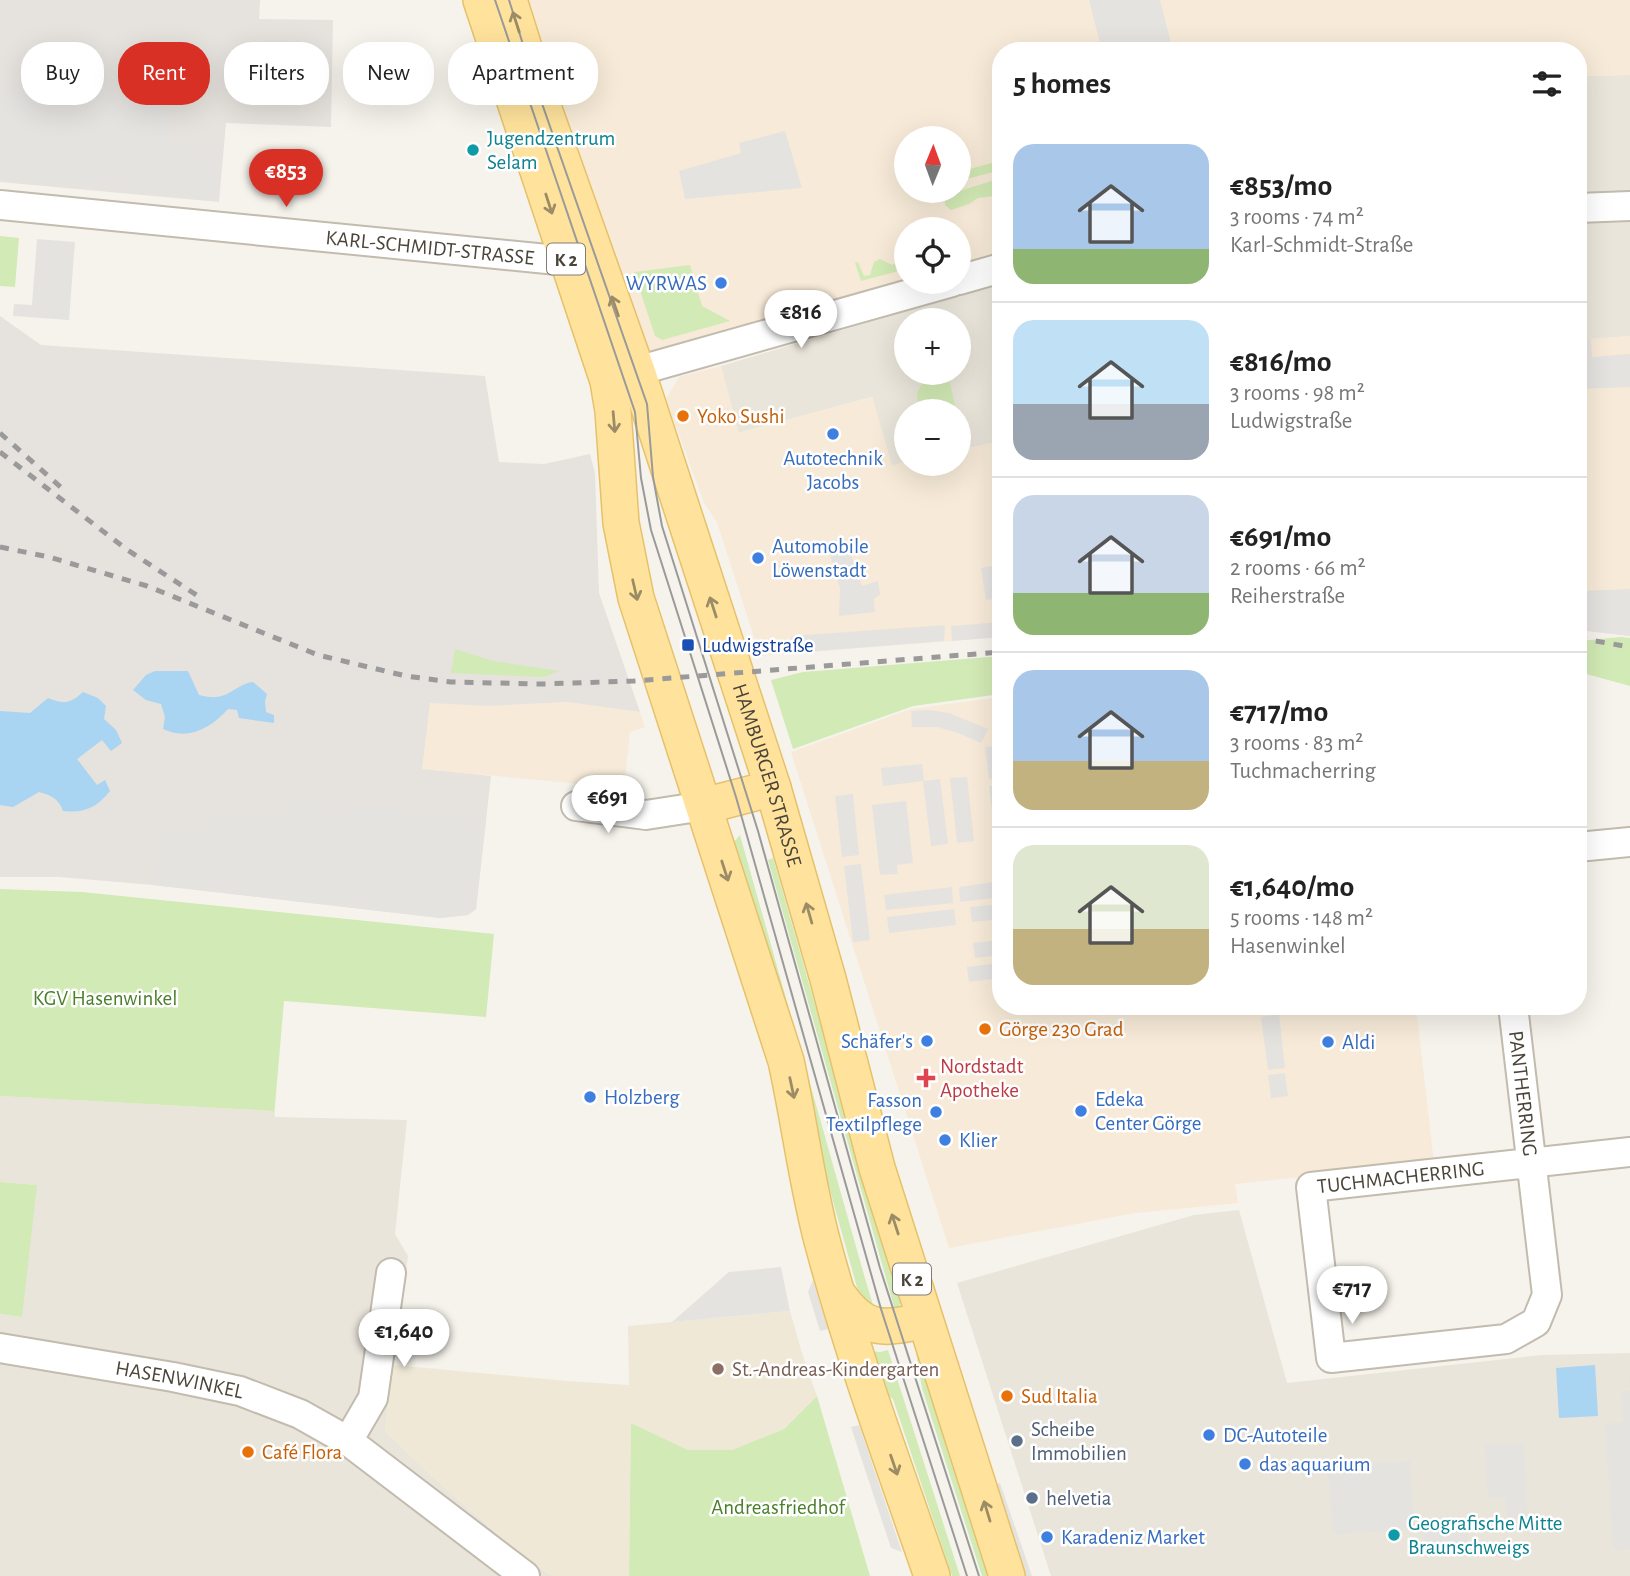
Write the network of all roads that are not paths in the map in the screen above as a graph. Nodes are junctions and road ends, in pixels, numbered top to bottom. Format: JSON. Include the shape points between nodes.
{"nodes":[{"id":1,"x":481,"y":0,"type":"edge"},
{"id":2,"x":509,"y":0,"type":"edge"},
{"id":3,"x":0,"y":205,"type":"edge"},
{"id":4,"x":1630,"y":206,"type":"edge"},
{"id":5,"x":1587,"y":208,"type":"edge"},
{"id":6,"x":567,"y":261,"type":"junction"},
{"id":7,"x":992,"y":271,"type":"edge"},
{"id":8,"x":971,"y":277,"type":"edge"},
{"id":9,"x":910,"y":294,"type":"edge"},
{"id":10,"x":637,"y":371,"type":"junction"},
{"id":11,"x":773,"y":788,"type":"junction"},
{"id":12,"x":576,"y":806,"type":"dead end"},
{"id":13,"x":704,"y":806,"type":"junction"},
{"id":14,"x":1630,"y":842,"type":"edge"},
{"id":15,"x":1587,"y":846,"type":"edge"},
{"id":16,"x":1514,"y":1015,"type":"edge"},
{"id":17,"x":1630,"y":1152,"type":"edge"},
{"id":18,"x":1530,"y":1163,"type":"junction"},
{"id":19,"x":391,"y":1273,"type":"dead end"},
{"id":20,"x":839,"y":1295,"type":"junction"},
{"id":21,"x":925,"y":1320,"type":"junction"},
{"id":22,"x":0,"y":1348,"type":"edge"},
{"id":23,"x":348,"y":1441,"type":"junction"},
{"id":24,"x":525,"y":1576,"type":"edge"},
{"id":25,"x":932,"y":1576,"type":"edge"},
{"id":26,"x":1007,"y":1576,"type":"edge"}],
"edges":[{"from":1,"to":6,"type":"main road","number":"K 2","one_way":true},
{"from":10,"to":2,"type":"main road","name":"HAMBURGER STRASSE","number":"K 2","one_way":true},
{"from":3,"to":6,"type":"street","name":"KARL-SCHMIDT-STRASSE"},
{"from":4,"to":5,"type":"street"},
{"from":6,"to":13,"type":"main road","number":"K 2","one_way":true,"via":[[608,381],[621,523],[636,598]]},
{"from":7,"to":8,"type":"street"},
{"from":9,"to":10,"type":"street"},
{"from":11,"to":10,"type":"main road","name":"HAMBURGER STRASSE","number":"K 2","one_way":true},
{"from":11,"to":13,"type":"main road"},
{"from":21,"to":11,"type":"main road","name":"HAMBURGER STRASSE","number":"K 2","one_way":true,"via":[[877,1168]]},
{"from":12,"to":13,"type":"street","via":[[646,815]]},
{"from":13,"to":20,"type":"main road","number":"K 2","one_way":true,"via":[[786,1061],[808,1182]]},
{"from":14,"to":15,"type":"street"},
{"from":16,"to":18,"type":"street","name":"PANTHERRING"},
{"from":17,"to":18,"type":"street","name":"PANTHERRING"},
{"from":18,"to":18,"type":"street","name":"TUCHMACHERRING","via":[[1547,1295],[1536,1322],[1506,1339],[1331,1358],[1311,1187]]},
{"from":19,"to":23,"type":"street","via":[[373,1398]]},
{"from":20,"to":21,"type":"main road","via":[[870,1325],[898,1326]]},
{"from":20,"to":25,"type":"main road","number":"K 2","one_way":true},
{"from":26,"to":21,"type":"main road","name":"HAMBURGER STRASSE","number":"K 2","one_way":true},
{"from":22,"to":23,"type":"street","name":"HASENWINKEL","via":[[240,1391],[300,1413]]},
{"from":23,"to":24,"type":"street","name":"HASENWINKEL"}]}
